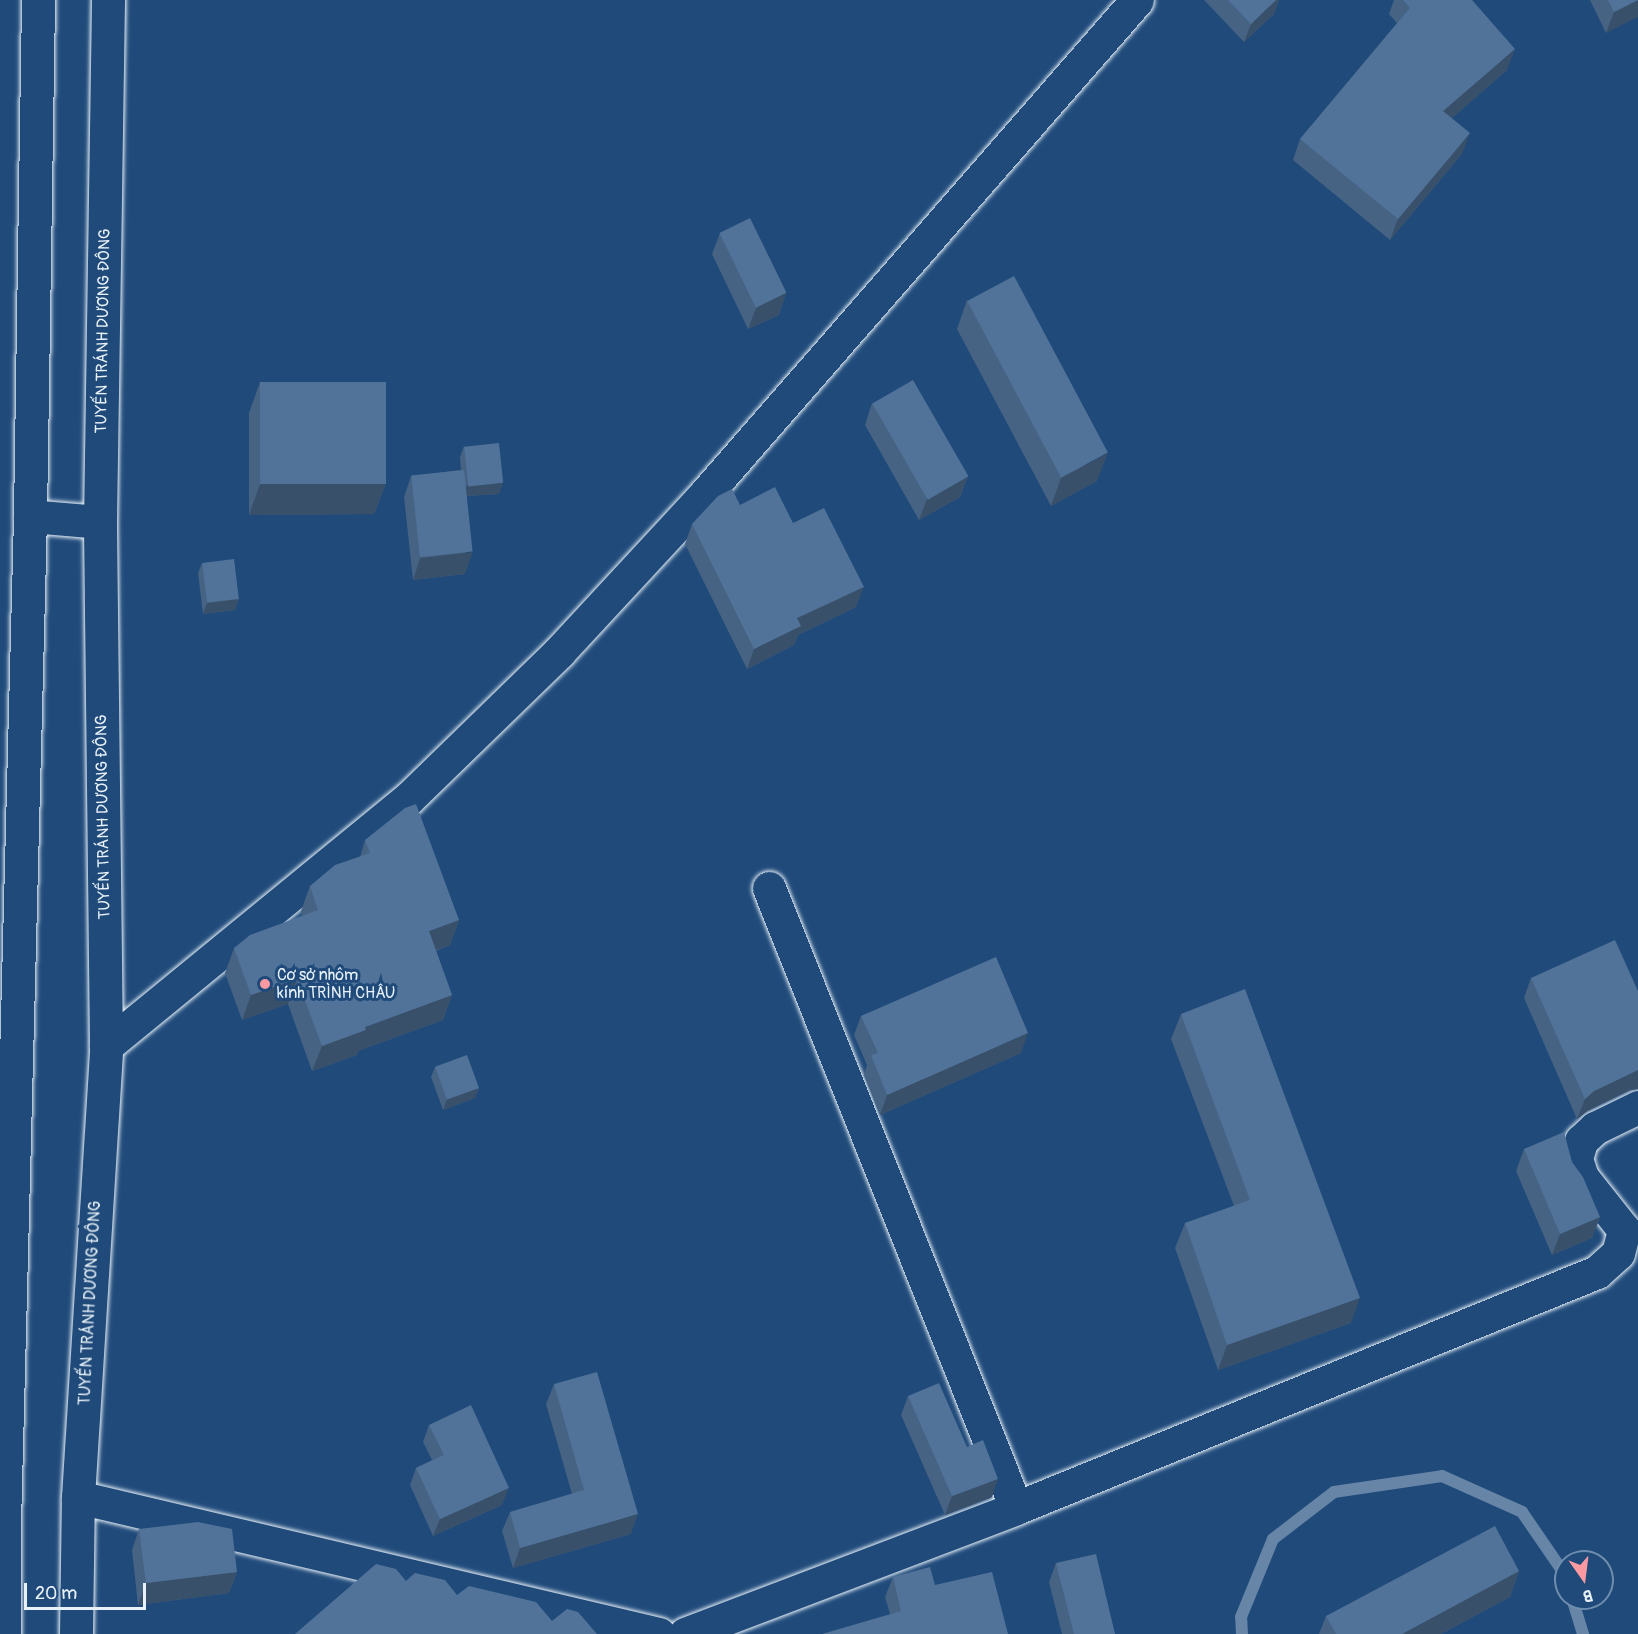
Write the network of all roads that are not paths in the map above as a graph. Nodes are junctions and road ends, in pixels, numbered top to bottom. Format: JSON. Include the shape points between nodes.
{"nodes":[{"id":1,"x":38,"y":0,"type":"edge"},
{"id":2,"x":108,"y":0,"type":"edge"},
{"id":3,"x":1137,"y":0,"type":"edge"},
{"id":4,"x":30,"y":516,"type":"junction"},
{"id":5,"x":100,"y":522,"type":"junction"},
{"id":6,"x":769,"y":888,"type":"dead end"},
{"id":7,"x":106,"y":1046,"type":"junction"},
{"id":8,"x":1638,"y":1107,"type":"edge"},
{"id":9,"x":78,"y":1497,"type":"junction"},
{"id":10,"x":1016,"y":1508,"type":"junction"},
{"id":11,"x":2,"y":1522,"type":"edge"},
{"id":12,"x":4,"y":1634,"type":"edge"},
{"id":13,"x":76,"y":1634,"type":"edge"},
{"id":14,"x":659,"y":1634,"type":"edge"},
{"id":15,"x":685,"y":1634,"type":"edge"}],
"edges":[{"from":1,"to":4,"type":"street"},
{"from":2,"to":5,"type":"street","name":"TUYẾN TRÁNH DƯƠNG ĐÔNG"},
{"from":3,"to":7,"type":"street","via":[[707,492],[559,652],[408,799]]},
{"from":4,"to":5,"type":"street"},
{"from":4,"to":11,"type":"street"},
{"from":5,"to":7,"type":"street","name":"TUYẾN TRÁNH DƯƠNG ĐÔNG"},
{"from":6,"to":10,"type":"street"},
{"from":7,"to":9,"type":"street","name":"TUYẾN TRÁNH DƯƠNG ĐÔNG"},
{"from":8,"to":10,"type":"street","via":[[1595,1128],[1581,1141],[1576,1159],[1582,1177],[1624,1230],[1618,1253],[1597,1272]]},
{"from":9,"to":13,"type":"street","name":"TUYẾN TRÁNH DƯƠNG ĐÔNG"},
{"from":9,"to":14,"type":"street"},
{"from":10,"to":15,"type":"street"},
{"from":11,"to":12,"type":"street"}]}
